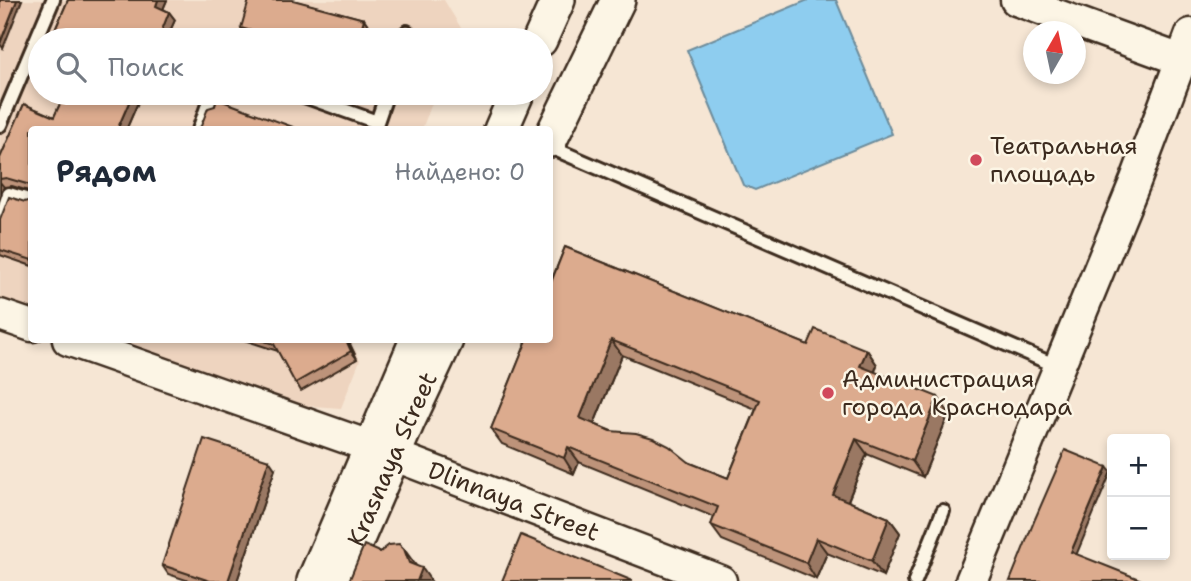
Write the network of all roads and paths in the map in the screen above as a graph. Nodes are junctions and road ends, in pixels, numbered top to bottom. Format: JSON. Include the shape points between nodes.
{"nodes":[{"id":1,"x":53,"y":0,"type":"edge"},
{"id":2,"x":558,"y":0,"type":"edge"},
{"id":3,"x":618,"y":0,"type":"edge"},
{"id":4,"x":1016,"y":0,"type":"edge"},
{"id":5,"x":41,"y":28,"type":"edge"},
{"id":6,"x":545,"y":28,"type":"edge"},
{"id":7,"x":1188,"y":51,"type":"edge"},
{"id":8,"x":28,"y":59,"type":"edge"},
{"id":9,"x":208,"y":105,"type":"edge"},
{"id":10,"x":330,"y":105,"type":"edge"},
{"id":11,"x":383,"y":105,"type":"edge"},
{"id":12,"x":512,"y":105,"type":"edge"},
{"id":13,"x":0,"y":125,"type":"edge"},
{"id":14,"x":200,"y":126,"type":"edge"},
{"id":15,"x":503,"y":126,"type":"edge"},
{"id":16,"x":553,"y":134,"type":"edge"},
{"id":17,"x":553,"y":148,"type":"edge"},
{"id":18,"x":4,"y":192,"type":"edge"},
{"id":19,"x":28,"y":200,"type":"edge"},
{"id":20,"x":0,"y":220,"type":"edge"},
{"id":21,"x":0,"y":315,"type":"edge"},
{"id":22,"x":28,"y":326,"type":"edge"},
{"id":23,"x":77,"y":343,"type":"edge"},
{"id":24,"x":416,"y":343,"type":"edge"},
{"id":25,"x":445,"y":343,"type":"edge"},
{"id":26,"x":1059,"y":367,"type":"junction"},
{"id":27,"x":383,"y":451,"type":"junction"},
{"id":28,"x":943,"y":511,"type":"dead end"},
{"id":29,"x":314,"y":581,"type":"edge"},
{"id":30,"x":339,"y":581,"type":"edge"},
{"id":31,"x":721,"y":581,"type":"edge"},
{"id":32,"x":915,"y":581,"type":"edge"},
{"id":33,"x":971,"y":581,"type":"edge"}],
"edges":[{"from":1,"to":5,"type":"lane"},
{"from":2,"to":6,"type":"main road"},
{"from":3,"to":16,"type":"main road"},
{"from":4,"to":7,"type":"street"},
{"from":7,"to":26,"type":"street"},
{"from":8,"to":13,"type":"lane"},
{"from":9,"to":14,"type":"lane"},
{"from":10,"to":11,"type":"lane","via":[[377,122]]},
{"from":12,"to":15,"type":"main road"},
{"from":17,"to":26,"type":"lane"},
{"from":18,"to":19,"type":"lane"},
{"from":18,"to":20,"type":"lane"},
{"from":21,"to":22,"type":"street"},
{"from":23,"to":27,"type":"street","name":"Dlinnaya Street"},
{"from":24,"to":27,"type":"main road","name":"Krasnaya Street"},
{"from":25,"to":27,"type":"main road","name":"Krasnaya Street","via":[[408,421]]},
{"from":26,"to":33,"type":"street"},
{"from":27,"to":29,"type":"main road","name":"Krasnaya Street"},
{"from":27,"to":30,"type":"main road","name":"Krasnaya Street"},
{"from":27,"to":31,"type":"street","name":"Dlinnaya Street"},
{"from":28,"to":32,"type":"lane"}]}
